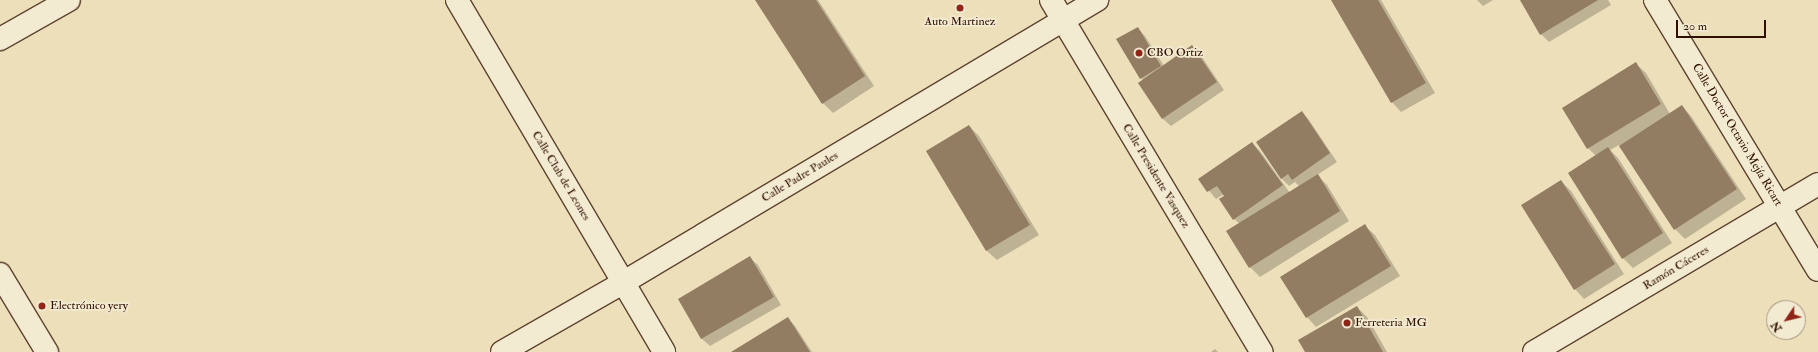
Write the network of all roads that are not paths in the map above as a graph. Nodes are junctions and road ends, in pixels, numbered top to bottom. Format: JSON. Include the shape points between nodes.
{"nodes":[{"id":1,"x":69,"y":0,"type":"edge"},
{"id":2,"x":457,"y":0,"type":"edge"},
{"id":3,"x":1051,"y":0,"type":"edge"},
{"id":4,"x":1097,"y":0,"type":"edge"},
{"id":5,"x":1655,"y":0,"type":"edge"},
{"id":6,"x":1063,"y":20,"type":"junction"},
{"id":7,"x":0,"y":39,"type":"edge"},
{"id":8,"x":1818,"y":184,"type":"edge"},
{"id":9,"x":1779,"y":206,"type":"junction"},
{"id":10,"x":1818,"y":270,"type":"edge"},
{"id":11,"x":0,"y":274,"type":"edge"},
{"id":12,"x":624,"y":282,"type":"junction"},
{"id":13,"x":47,"y":352,"type":"edge"},
{"id":14,"x":502,"y":352,"type":"edge"},
{"id":15,"x":664,"y":352,"type":"edge"},
{"id":16,"x":1262,"y":352,"type":"edge"},
{"id":17,"x":1534,"y":352,"type":"edge"}],
"edges":[{"from":1,"to":7,"type":"street"},
{"from":2,"to":12,"type":"street","name":"Calle Club de Leones"},
{"from":3,"to":6,"type":"street","name":"Calle Presidente Vasquez"},
{"from":4,"to":6,"type":"street","name":"Calle Padre Paules"},
{"from":5,"to":9,"type":"street","name":"Calle Doctor Octavio Mejía Ricart"},
{"from":6,"to":12,"type":"street","name":"Calle Padre Paules"},
{"from":6,"to":16,"type":"street","name":"Calle Presidente Vasquez"},
{"from":8,"to":9,"type":"street","name":"Ramón Cáceres"},
{"from":9,"to":10,"type":"street","name":"Calle Doctor Octavio Mejía Ricart"},
{"from":9,"to":17,"type":"street","name":"Ramón Cáceres"},
{"from":11,"to":13,"type":"street"},
{"from":12,"to":14,"type":"street","name":"Calle Padre Paules"},
{"from":12,"to":15,"type":"street","name":"Calle Club de Leones"}]}
